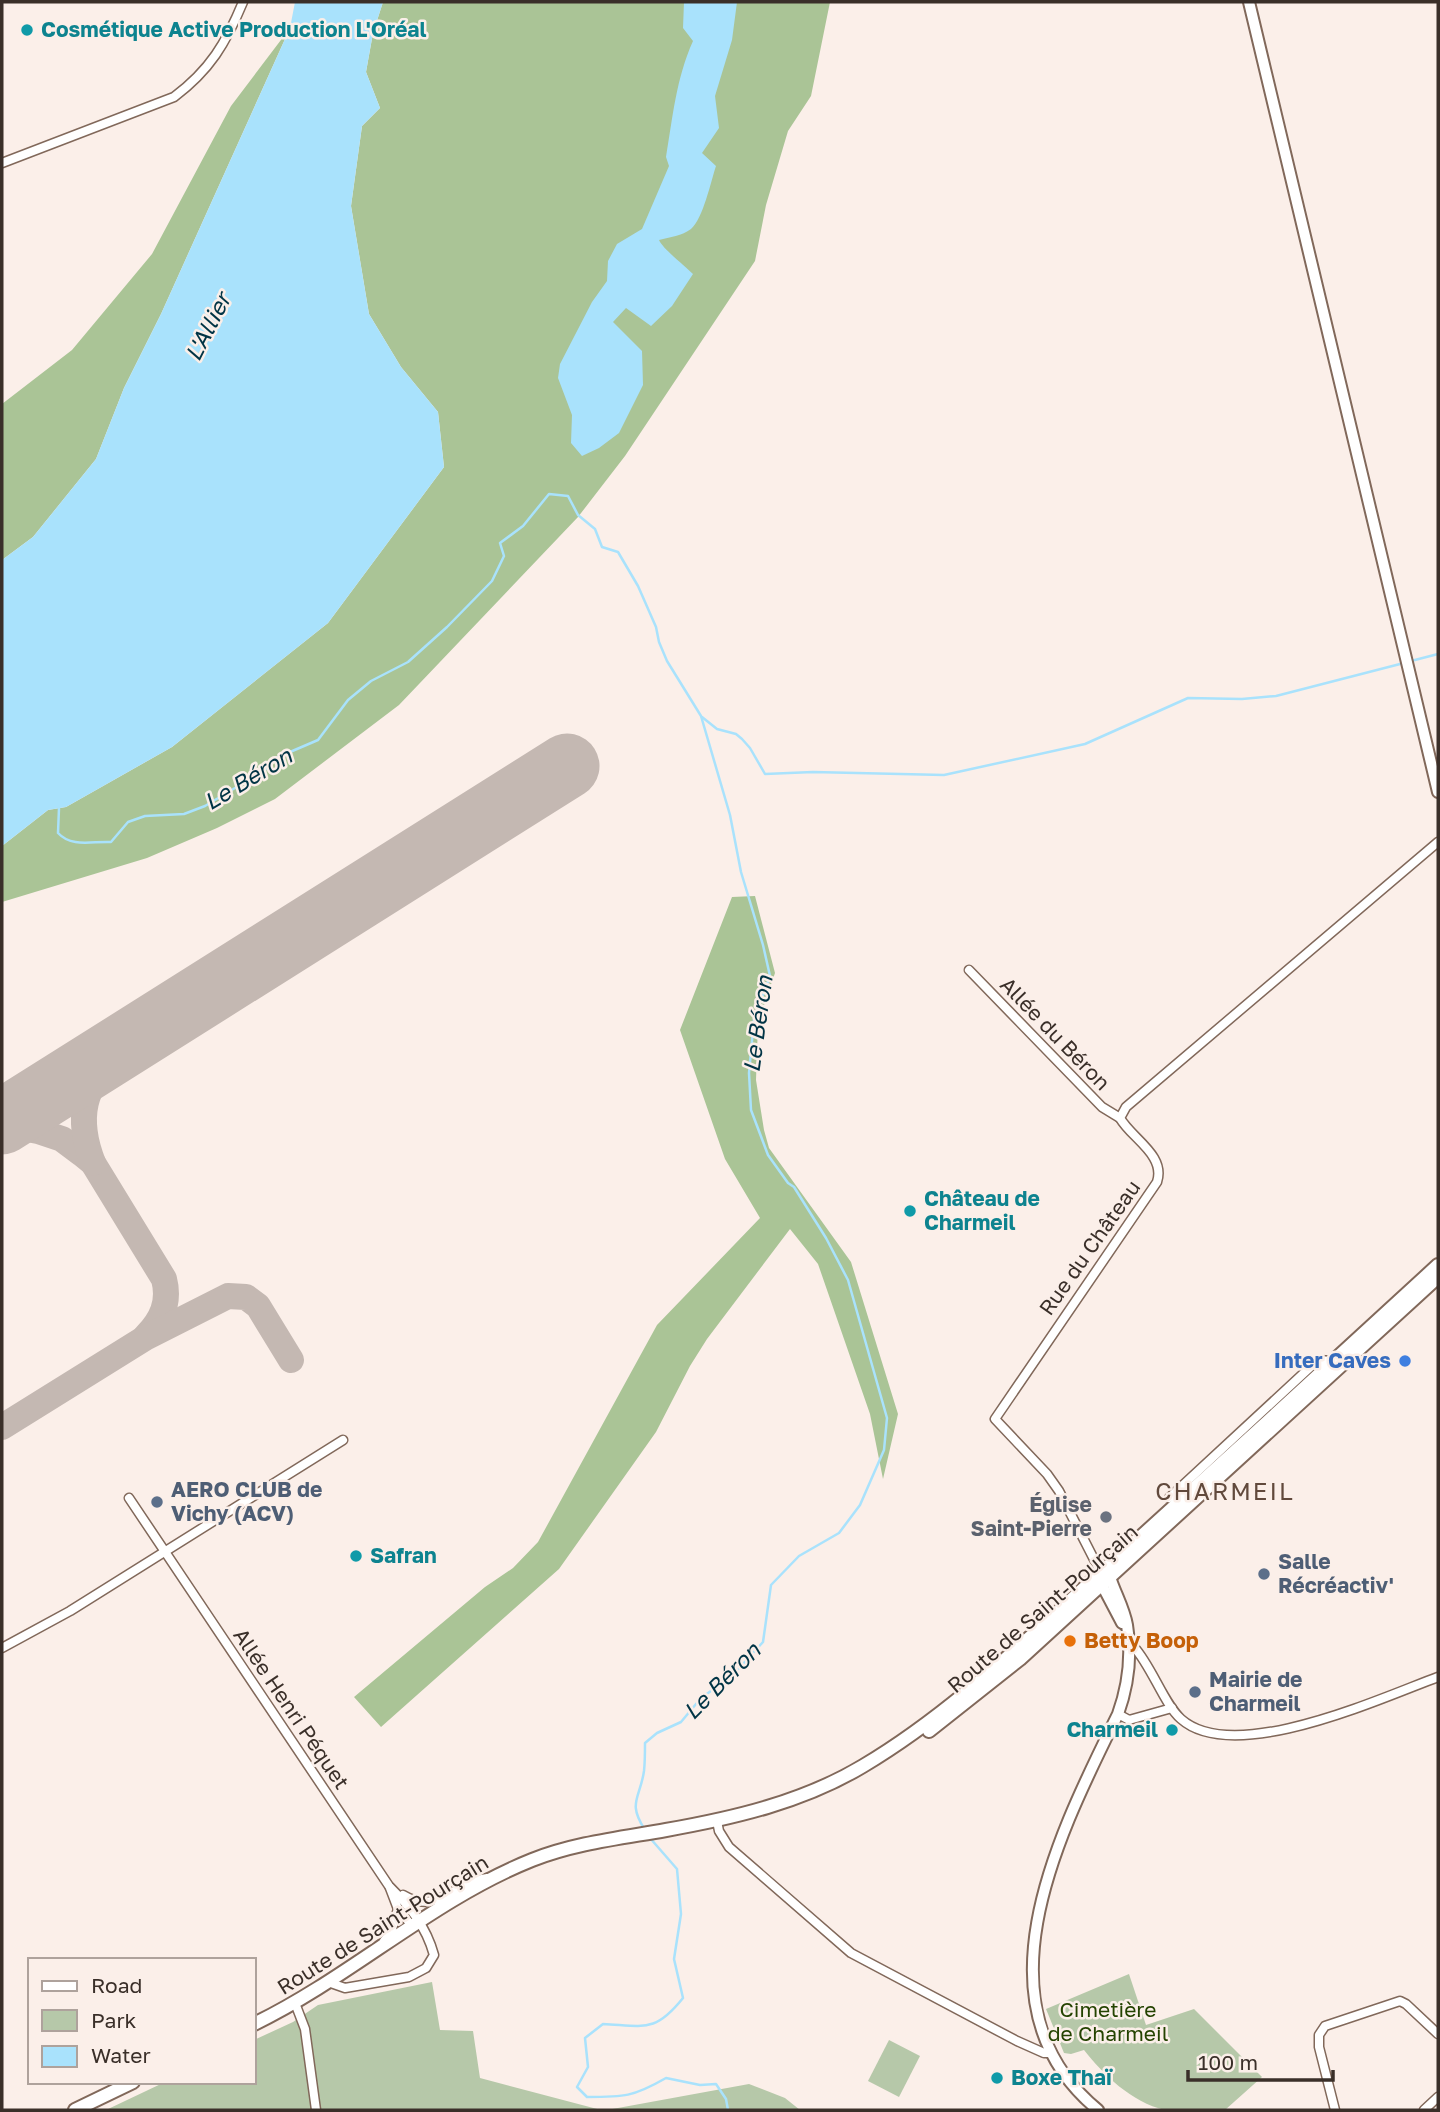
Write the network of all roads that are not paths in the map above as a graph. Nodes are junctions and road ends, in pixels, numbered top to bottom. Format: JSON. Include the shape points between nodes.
{"nodes":[{"id":1,"x":243,"y":2,"type":"edge"},
{"id":2,"x":1249,"y":2,"type":"edge"},
{"id":3,"x":2,"y":163,"type":"edge"},
{"id":4,"x":1438,"y":792,"type":"edge"},
{"id":5,"x":1438,"y":842,"type":"edge"},
{"id":6,"x":968,"y":970,"type":"dead end"},
{"id":7,"x":1120,"y":1118,"type":"junction"},
{"id":8,"x":1438,"y":1265,"type":"edge"},
{"id":9,"x":1438,"y":1277,"type":"edge"},
{"id":10,"x":1336,"y":1365,"type":"junction"},
{"id":11,"x":1263,"y":1425,"type":"junction"},
{"id":12,"x":344,"y":1440,"type":"dead end"},
{"id":13,"x":1170,"y":1497,"type":"dead end"},
{"id":14,"x":129,"y":1498,"type":"dead end"},
{"id":15,"x":165,"y":1553,"type":"junction"},
{"id":16,"x":1105,"y":1577,"type":"junction"},
{"id":17,"x":1091,"y":1595,"type":"junction"},
{"id":18,"x":1111,"y":1603,"type":"junction"},
{"id":19,"x":1047,"y":1635,"type":"junction"},
{"id":20,"x":1128,"y":1646,"type":"junction"},
{"id":21,"x":2,"y":1648,"type":"edge"},
{"id":22,"x":1438,"y":1677,"type":"edge"},
{"id":23,"x":1172,"y":1708,"type":"junction"},
{"id":24,"x":1118,"y":1714,"type":"junction"},
{"id":25,"x":738,"y":1816,"type":"junction"},
{"id":26,"x":716,"y":1821,"type":"junction"},
{"id":27,"x":495,"y":1876,"type":"junction"},
{"id":28,"x":389,"y":1886,"type":"junction"},
{"id":29,"x":398,"y":1909,"type":"junction"},
{"id":30,"x":417,"y":1924,"type":"junction"},
{"id":31,"x":373,"y":1952,"type":"junction"},
{"id":32,"x":328,"y":1982,"type":"junction"},
{"id":33,"x":295,"y":2003,"type":"junction"},
{"id":34,"x":256,"y":2023,"type":"edge"},
{"id":35,"x":1438,"y":2034,"type":"edge"},
{"id":36,"x":1051,"y":2053,"type":"junction"},
{"id":37,"x":129,"y":2084,"type":"edge"},
{"id":38,"x":1438,"y":2097,"type":"edge"},
{"id":39,"x":75,"y":2110,"type":"edge"},
{"id":40,"x":316,"y":2110,"type":"edge"},
{"id":41,"x":1098,"y":2110,"type":"edge"},
{"id":42,"x":1335,"y":2110,"type":"edge"},
{"id":43,"x":1424,"y":2110,"type":"edge"}],
"edges":[{"from":1,"to":3,"type":"street","via":[[210,64],[174,97]]},
{"from":2,"to":4,"type":"main road"},
{"from":5,"to":7,"type":"street","via":[[1126,1107]]},
{"from":6,"to":7,"type":"street","name":"Allée du Béron","via":[[1101,1107]]},
{"from":7,"to":16,"type":"street","name":"Rue du Château","via":[[1154,1156],[1157,1182],[995,1419],[1059,1491]]},
{"from":8,"to":10,"type":"main road","name":"Route de Saint-Pourçain"},
{"from":9,"to":10,"type":"main road","name":"Route de Saint-Pourçain"},
{"from":10,"to":11,"type":"main road","name":"Route de Saint-Pourçain"},
{"from":10,"to":11,"type":"street","name":"Route de Saint-Pourçain","via":[[1318,1360]]},
{"from":11,"to":13,"type":"street","name":"Route de Saint-Pourçain"},
{"from":11,"to":16,"type":"main road","name":"Route de Saint-Pourçain"},
{"from":11,"to":16,"type":"main road","name":"Route de Saint-Pourçain","via":[[1158,1521]]},
{"from":12,"to":15,"type":"street"},
{"from":14,"to":15,"type":"street","name":"Allée Henri Péquet"},
{"from":15,"to":21,"type":"street"},
{"from":15,"to":28,"type":"street","name":"Allée Henri Péquet"},
{"from":16,"to":17,"type":"main road","name":"Route de Saint-Pourçain"},
{"from":16,"to":18,"type":"main road"},
{"from":16,"to":19,"type":"street"},
{"from":16,"to":20,"type":"main road","via":[[1127,1625]]},
{"from":16,"to":25,"type":"main road","name":"Route de Saint-Pourçain","via":[[888,1750],[817,1791]]},
{"from":17,"to":18,"type":"main road"},
{"from":17,"to":19,"type":"main road","name":"Route de Saint-Pourçain"},
{"from":18,"to":20,"type":"main road"},
{"from":19,"to":25,"type":"main road","name":"Route de Saint-Pourçain","via":[[972,1699],[870,1772],[787,1810]]},
{"from":20,"to":23,"type":"street","via":[[1146,1661]]},
{"from":20,"to":24,"type":"main road","via":[[1129,1674]]},
{"from":22,"to":23,"type":"street","via":[[1286,1730],[1248,1735],[1191,1726]]},
{"from":23,"to":24,"type":"street","via":[[1129,1720]]},
{"from":24,"to":36,"type":"main road","via":[[1062,1831],[1036,1929],[1032,1965],[1035,2010]]},
{"from":25,"to":26,"type":"main road","name":"Route de Saint-Pourçain"},
{"from":26,"to":27,"type":"main road","name":"Route de Saint-Pourçain","via":[[566,1849]]},
{"from":26,"to":36,"type":"street","via":[[729,1847],[851,1953],[1017,2040]]},
{"from":27,"to":28,"type":"street","name":"Allée Henri Péquet","via":[[473,1880],[432,1902],[416,1903]]},
{"from":27,"to":30,"type":"main road","name":"Route de Saint-Pourçain"},
{"from":28,"to":29,"type":"street","name":"Allée Henri Péquet"},
{"from":28,"to":30,"type":"street","name":"Allée Henri Péquet"},
{"from":29,"to":30,"type":"street","name":"Allée Henri Péquet"},
{"from":29,"to":31,"type":"street","via":[[391,1932]]},
{"from":30,"to":31,"type":"main road","name":"Route de Saint-Pourçain"},
{"from":30,"to":32,"type":"street","via":[[429,1936],[434,1955],[426,1968],[409,1977],[345,1988]]},
{"from":31,"to":32,"type":"main road","name":"Route de Saint-Pourçain"},
{"from":32,"to":33,"type":"main road","name":"Route de Saint-Pourçain"},
{"from":33,"to":34,"type":"main road","name":"Route de Saint-Pourçain"},
{"from":33,"to":40,"type":"street","via":[[305,2029]]},
{"from":35,"to":42,"type":"street","via":[[1400,2001],[1325,2026],[1319,2035],[1320,2047]]},
{"from":36,"to":41,"type":"main road","via":[[1073,2086]]},
{"from":37,"to":39,"type":"main road"},
{"from":38,"to":43,"type":"street"}]}
